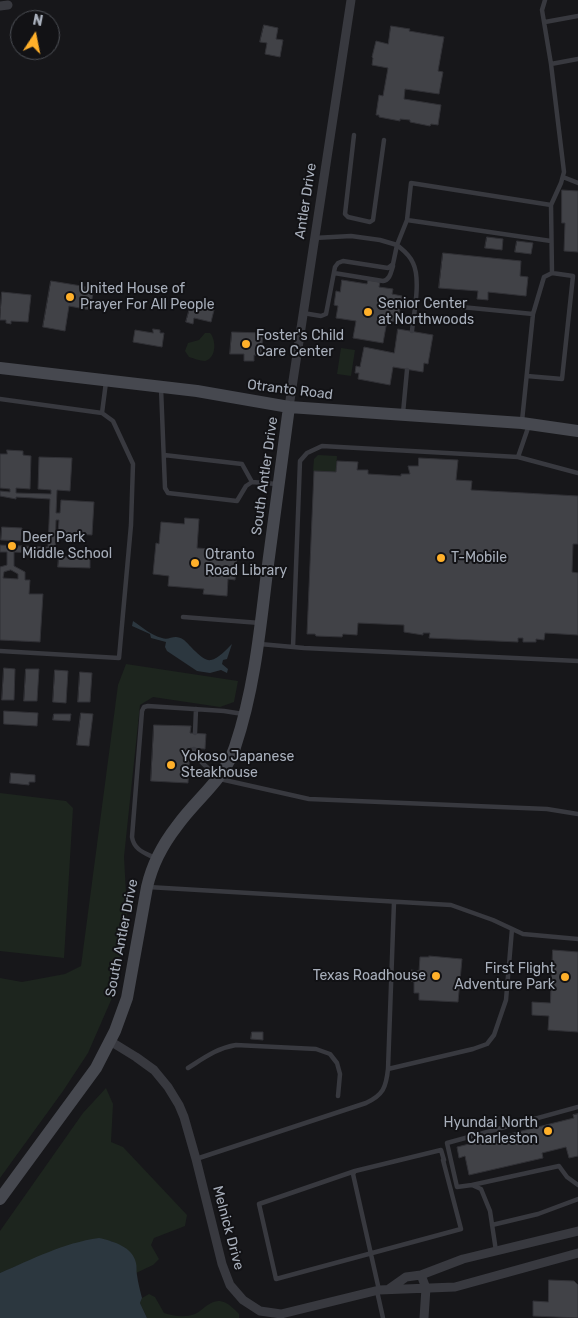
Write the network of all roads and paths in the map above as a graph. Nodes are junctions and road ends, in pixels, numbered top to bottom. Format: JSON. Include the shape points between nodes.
{"nodes":[{"id":1,"x":352,"y":0,"type":"edge"},
{"id":2,"x":545,"y":0,"type":"edge"},
{"id":3,"x":578,"y":16,"type":"edge"},
{"id":4,"x":544,"y":22,"type":"junction"},
{"id":5,"x":578,"y":59,"type":"edge"},
{"id":6,"x":551,"y":64,"type":"junction"},
{"id":7,"x":354,"y":135,"type":"dead end"},
{"id":8,"x":384,"y":140,"type":"dead end"},
{"id":9,"x":563,"y":177,"type":"junction"},
{"id":10,"x":578,"y":183,"type":"edge"},
{"id":11,"x":551,"y":205,"type":"junction"},
{"id":12,"x":407,"y":220,"type":"junction"},
{"id":13,"x":314,"y":238,"type":"junction"},
{"id":14,"x":551,"y":241,"type":"junction"},
{"id":15,"x":396,"y":245,"type":"junction"},
{"id":16,"x":393,"y":264,"type":"junction"},
{"id":17,"x":334,"y":273,"type":"junction"},
{"id":18,"x":552,"y":274,"type":"junction"},
{"id":19,"x":575,"y":276,"type":"edge"},
{"id":20,"x":451,"y":306,"type":"dead end"},
{"id":21,"x":303,"y":313,"type":"junction"},
{"id":22,"x":533,"y":314,"type":"junction"},
{"id":23,"x":412,"y":331,"type":"dead end"},
{"id":24,"x":0,"y":368,"type":"edge"},
{"id":25,"x":407,"y":370,"type":"dead end"},
{"id":26,"x":527,"y":376,"type":"junction"},
{"id":27,"x":106,"y":381,"type":"junction"},
{"id":28,"x":161,"y":387,"type":"junction"},
{"id":29,"x":0,"y":399,"type":"edge"},
{"id":30,"x":289,"y":407,"type":"junction"},
{"id":31,"x":102,"y":413,"type":"junction"},
{"id":32,"x":403,"y":414,"type":"junction"},
{"id":33,"x":526,"y":423,"type":"junction"},
{"id":34,"x":578,"y":431,"type":"edge"},
{"id":35,"x":164,"y":455,"type":"junction"},
{"id":36,"x":518,"y":456,"type":"junction"},
{"id":37,"x":578,"y":473,"type":"edge"},
{"id":38,"x":252,"y":482,"type":"junction"},
{"id":39,"x":279,"y":484,"type":"junction"},
{"id":40,"x":183,"y":617,"type":"dead end"},
{"id":41,"x":261,"y":624,"type":"junction"},
{"id":42,"x":258,"y":644,"type":"junction"},
{"id":43,"x":293,"y":646,"type":"junction"},
{"id":44,"x":0,"y":652,"type":"edge"},
{"id":45,"x":578,"y":661,"type":"edge"},
{"id":46,"x":196,"y":709,"type":"junction"},
{"id":47,"x":245,"y":715,"type":"junction"},
{"id":48,"x":195,"y":733,"type":"dead end"},
{"id":49,"x":194,"y":749,"type":"dead end"},
{"id":50,"x":219,"y":778,"type":"junction"},
{"id":51,"x":578,"y":814,"type":"edge"},
{"id":52,"x":157,"y":858,"type":"junction"},
{"id":53,"x":147,"y":886,"type":"junction"},
{"id":54,"x":394,"y":902,"type":"junction"},
{"id":55,"x":512,"y":929,"type":"junction"},
{"id":56,"x":578,"y":939,"type":"edge"},
{"id":57,"x":110,"y":1041,"type":"junction"},
{"id":58,"x":188,"y":1068,"type":"dead end"},
{"id":59,"x":388,"y":1069,"type":"junction"},
{"id":60,"x":338,"y":1096,"type":"dead end"},
{"id":61,"x":578,"y":1107,"type":"edge"},
{"id":62,"x":196,"y":1159,"type":"junction"},
{"id":63,"x":449,"y":1159,"type":"junction"},
{"id":64,"x":443,"y":1160,"type":"junction"},
{"id":65,"x":354,"y":1171,"type":"junction"},
{"id":66,"x":472,"y":1185,"type":"junction"},
{"id":67,"x":578,"y":1185,"type":"edge"},
{"id":68,"x":578,"y":1199,"type":"edge"},
{"id":69,"x":0,"y":1200,"type":"edge"},
{"id":70,"x":492,"y":1225,"type":"junction"},
{"id":71,"x":578,"y":1231,"type":"edge"},
{"id":72,"x":496,"y":1251,"type":"junction"},
{"id":73,"x":370,"y":1253,"type":"junction"},
{"id":74,"x":578,"y":1253,"type":"edge"},
{"id":75,"x":421,"y":1275,"type":"junction"},
{"id":76,"x":426,"y":1288,"type":"junction"},
{"id":77,"x":382,"y":1290,"type":"junction"},
{"id":78,"x":383,"y":1318,"type":"edge"},
{"id":79,"x":424,"y":1318,"type":"edge"}],
"edges":[{"from":1,"to":13,"type":"street","name":"Antler Drive"},
{"from":2,"to":4,"type":"lane","via":[[542,10]]},
{"from":3,"to":4,"type":"lane"},
{"from":4,"to":6,"type":"lane"},
{"from":5,"to":6,"type":"lane"},
{"from":6,"to":9,"type":"lane"},
{"from":7,"to":8,"type":"lane","via":[[345,214],[370,222],[373,220]]},
{"from":9,"to":10,"type":"lane"},
{"from":9,"to":11,"type":"lane"},
{"from":11,"to":12,"type":"lane","via":[[411,183]]},
{"from":11,"to":14,"type":"lane"},
{"from":12,"to":14,"type":"lane"},
{"from":12,"to":15,"type":"lane"},
{"from":13,"to":15,"type":"lane","via":[[351,236]]},
{"from":13,"to":21,"type":"street","name":"Antler Drive"},
{"from":14,"to":18,"type":"lane"},
{"from":15,"to":16,"type":"lane"},
{"from":15,"to":23,"type":"lane","via":[[407,253],[416,273]]},
{"from":16,"to":17,"type":"lane","via":[[388,268],[343,261],[338,263]]},
{"from":16,"to":17,"type":"lane","via":[[386,280]]},
{"from":17,"to":21,"type":"lane","via":[[326,314]]},
{"from":18,"to":19,"type":"lane"},
{"from":18,"to":22,"type":"lane","via":[[544,277]]},
{"from":19,"to":26,"type":"lane","via":[[562,379]]},
{"from":20,"to":22,"type":"lane"},
{"from":21,"to":30,"type":"street","name":"Antler Drive"},
{"from":22,"to":26,"type":"lane"},
{"from":24,"to":27,"type":"street","name":"Otranto Road"},
{"from":25,"to":32,"type":"lane"},
{"from":26,"to":33,"type":"lane"},
{"from":27,"to":28,"type":"street","name":"Otranto Road"},
{"from":27,"to":31,"type":"lane"},
{"from":28,"to":30,"type":"street","name":"Otranto Road"},
{"from":28,"to":35,"type":"lane"},
{"from":29,"to":31,"type":"lane"},
{"from":30,"to":32,"type":"street","name":"Otranto Road"},
{"from":30,"to":39,"type":"street","name":"South Antler Drive"},
{"from":31,"to":44,"type":"lane","via":[[113,421],[133,464],[131,525],[118,658]]},
{"from":32,"to":33,"type":"street","name":"Otranto Road"},
{"from":33,"to":34,"type":"street","name":"Otranto Road"},
{"from":33,"to":36,"type":"lane"},
{"from":35,"to":38,"type":"lane","via":[[242,464]]},
{"from":35,"to":38,"type":"lane","via":[[168,493],[237,501]]},
{"from":36,"to":37,"type":"lane"},
{"from":36,"to":43,"type":"lane","via":[[322,446],[307,453],[300,461]]},
{"from":38,"to":39,"type":"lane"},
{"from":39,"to":41,"type":"street","name":"South Antler Drive"},
{"from":40,"to":41,"type":"lane"},
{"from":41,"to":42,"type":"street","name":"South Antler Drive"},
{"from":42,"to":43,"type":"lane"},
{"from":42,"to":47,"type":"street","name":"South Antler Drive"},
{"from":43,"to":45,"type":"lane"},
{"from":46,"to":47,"type":"lane"},
{"from":46,"to":48,"type":"lane"},
{"from":46,"to":52,"type":"lane","via":[[148,706],[142,711],[132,837],[138,849]]},
{"from":47,"to":50,"type":"street","name":"South Antler Drive","via":[[234,749]]},
{"from":49,"to":50,"type":"lane","via":[[201,762]]},
{"from":50,"to":51,"type":"lane","via":[[309,799],[547,809]]},
{"from":50,"to":52,"type":"street","name":"South Antler Drive","via":[[177,825]]},
{"from":52,"to":53,"type":"street","name":"South Antler Drive"},
{"from":53,"to":54,"type":"lane"},
{"from":53,"to":57,"type":"street","name":"South Antler Drive","via":[[127,998]]},
{"from":54,"to":55,"type":"lane","via":[[451,905]]},
{"from":54,"to":59,"type":"lane"},
{"from":55,"to":56,"type":"lane","via":[[523,934]]},
{"from":55,"to":59,"type":"lane","via":[[506,1000],[494,1035],[487,1044]]},
{"from":57,"to":62,"type":"street","name":"Melnick Drive","via":[[154,1070],[168,1087],[184,1117]]},
{"from":57,"to":69,"type":"street","name":"South Antler Drive","via":[[96,1068]]},
{"from":58,"to":60,"type":"lane","via":[[210,1053],[236,1045],[316,1049],[330,1054],[337,1063],[340,1074]]},
{"from":59,"to":62,"type":"lane","via":[[383,1091],[377,1098]]},
{"from":61,"to":63,"type":"lane","via":[[447,1144]]},
{"from":62,"to":77,"type":"street","name":"Melnick Drive","via":[[222,1264],[230,1285],[243,1300],[260,1311],[281,1314]]},
{"from":63,"to":64,"type":"lane"},
{"from":63,"to":66,"type":"lane","via":[[457,1187]]},
{"from":64,"to":65,"type":"lane","via":[[441,1150]]},
{"from":64,"to":73,"type":"lane","via":[[460,1229]]},
{"from":65,"to":73,"type":"lane"},
{"from":65,"to":73,"type":"lane","via":[[259,1204],[276,1279]]},
{"from":66,"to":67,"type":"lane","via":[[560,1166]]},
{"from":66,"to":70,"type":"lane","via":[[481,1189]]},
{"from":68,"to":70,"type":"lane","via":[[538,1214]]},
{"from":70,"to":72,"type":"lane"},
{"from":71,"to":72,"type":"street","name":"Melnick Drive"},
{"from":72,"to":75,"type":"street","name":"Melnick Drive"},
{"from":73,"to":77,"type":"lane"},
{"from":74,"to":76,"type":"street","name":"Melnick Drive","via":[[455,1287]]},
{"from":75,"to":76,"type":"street"},
{"from":75,"to":77,"type":"street","name":"Melnick Drive","via":[[406,1277]]},
{"from":76,"to":77,"type":"street","name":"Melnick Drive"},
{"from":76,"to":79,"type":"street"},
{"from":77,"to":78,"type":"lane"}]}
